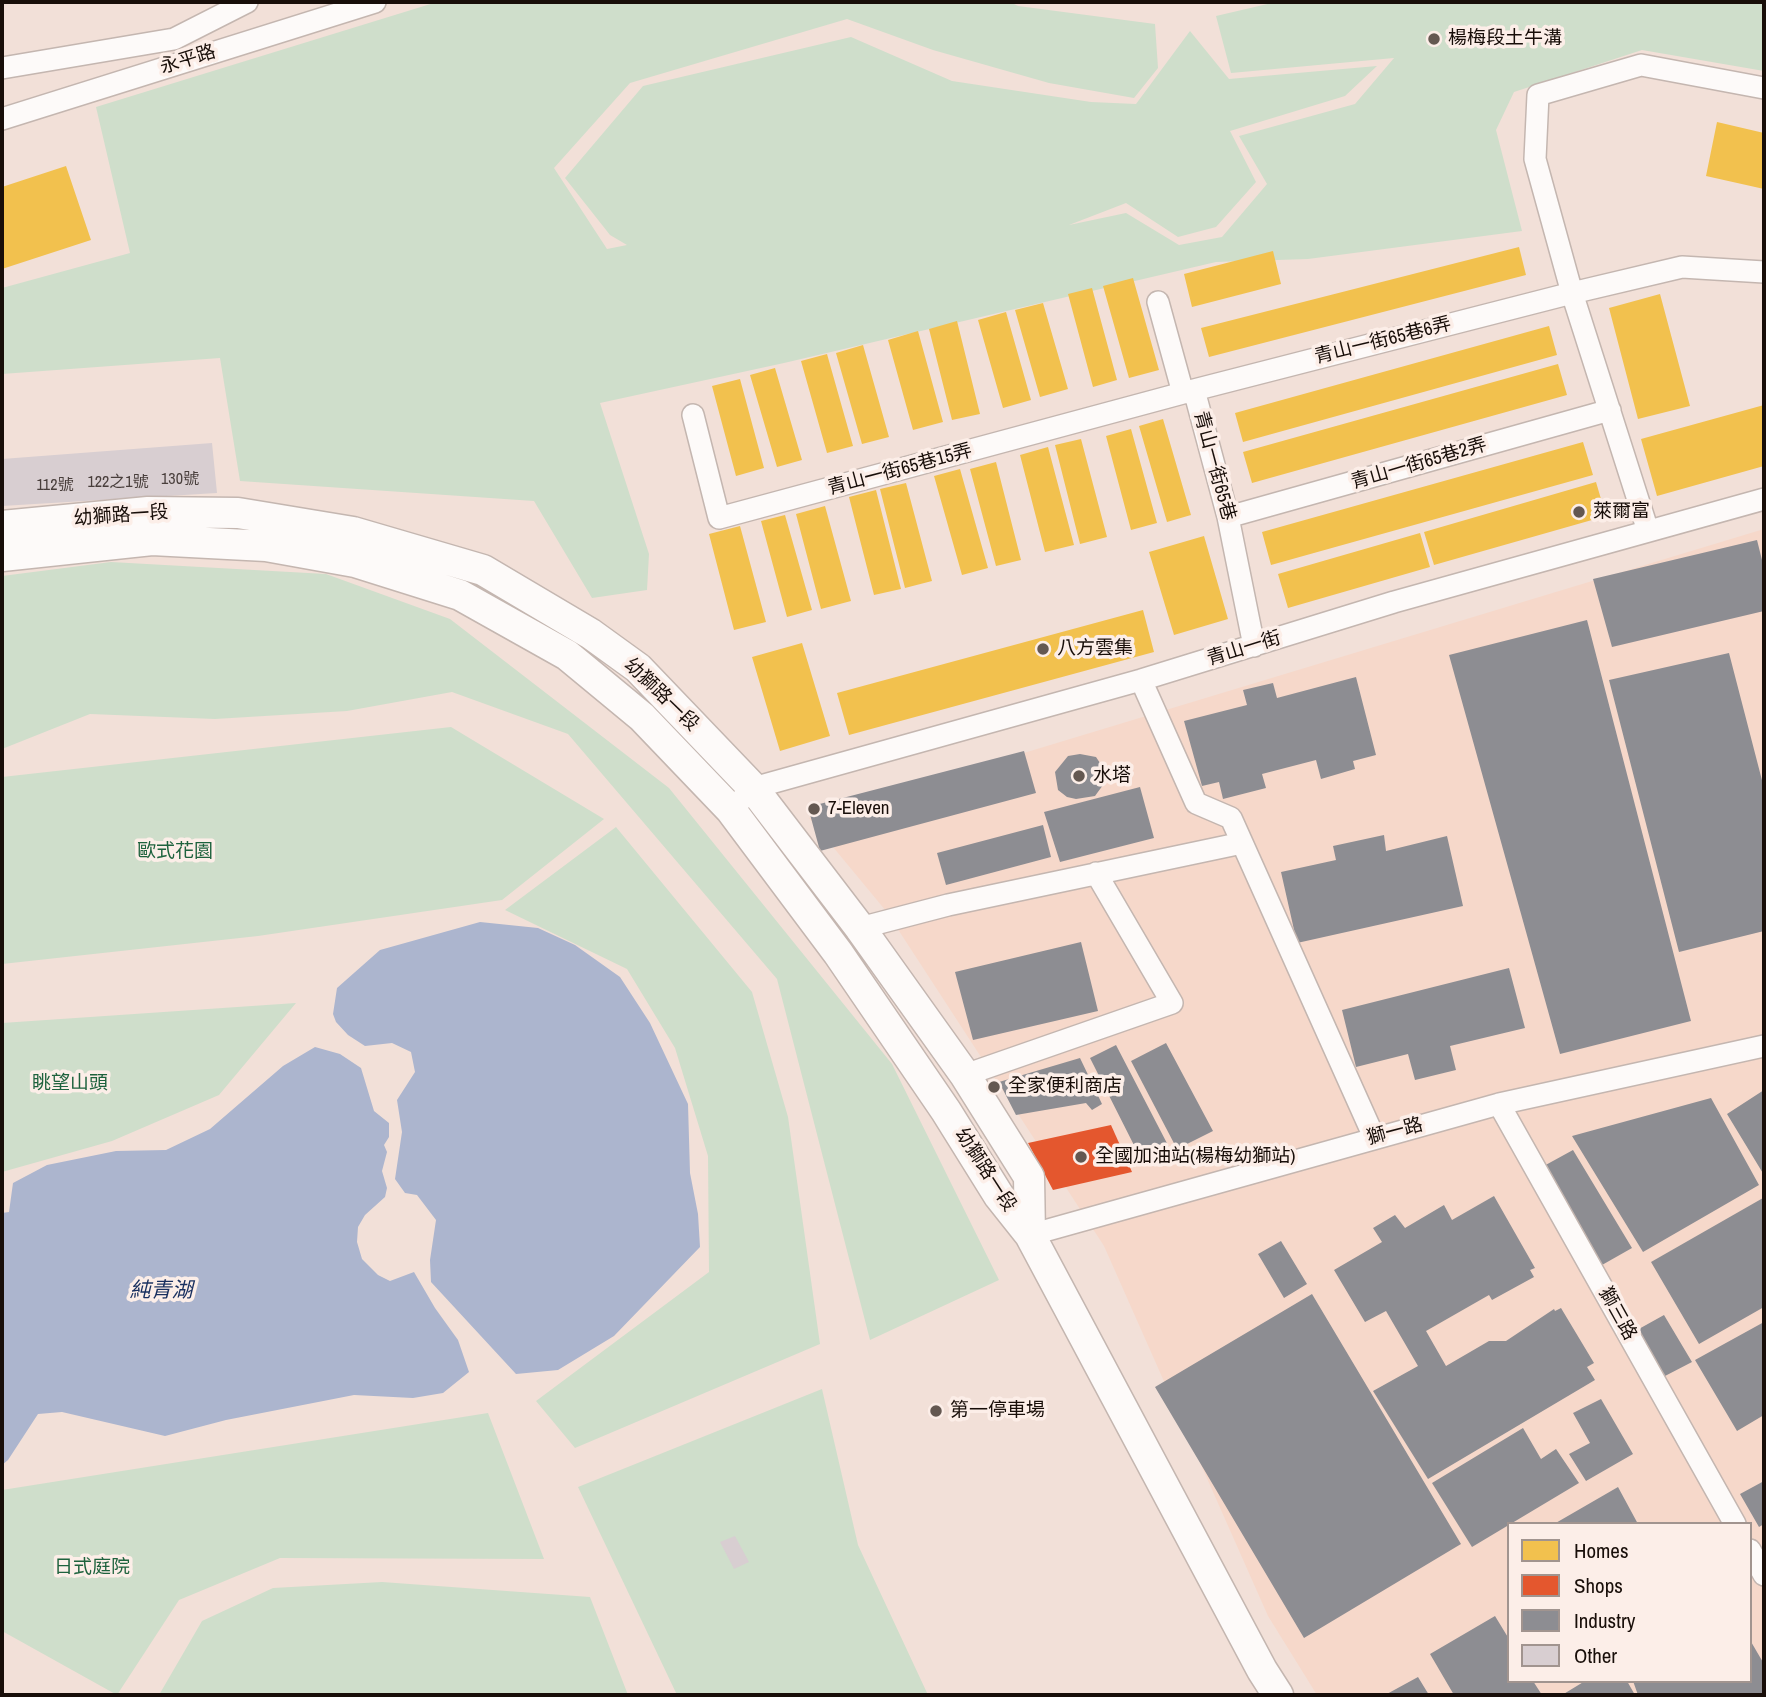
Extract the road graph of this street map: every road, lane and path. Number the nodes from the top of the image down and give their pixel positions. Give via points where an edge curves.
1 (247, 2) edge
2 (375, 2) edge
3 (174, 39) junction
4 (181, 62) junction
5 (2, 68) edge
6 (1764, 88) edge
7 (2, 119) edge
8 (1764, 272) edge
9 (1572, 293) junction
10 (1158, 302) dead end
11 (1189, 392) junction
12 (1610, 410) junction
13 (693, 415) dead end
14 (1764, 499) edge
15 (1228, 517) junction
16 (2, 526) edge
17 (1648, 531) junction
18 (2, 556) edge
19 (1254, 646) junction
20 (1140, 680) junction
21 (753, 788) junction
22 (731, 810) junction
23 (1242, 843) junction
24 (1096, 873) junction
25 (860, 928) junction
26 (1764, 1046) edge
27 (965, 1075) junction
28 (1499, 1104) junction
29 (1374, 1137) junction
30 (1030, 1235) junction
31 (1734, 1522) edge
32 (1752, 1554) edge
33 (1764, 1575) edge
34 (1278, 1695) edge

1 - 3 street, 永平路
2 - 4 street, 永平路
3 - 4 street
3 - 5 street, 永平路
4 - 7 street, 永平路
6 - 9 street via 1641,65 1538,96 1535,159
8 - 9 street, 青山一街65巷6弄 via 1682,267
9 - 11 street, 青山一街65巷6弄
9 - 12 street
10 - 11 street, 青山一街65巷
11 - 13 street, 青山一街65巷15弄 via 719,518
11 - 15 street, 青山一街65巷
12 - 15 street, 青山一街65巷2弄
12 - 17 street
14 - 17 street, 青山一街
15 - 19 street, 青山一街65巷
16 - 21 street, 幼獅路一段 via 148,512 238,513 353,532 483,570 591,634 638,668
17 - 19 street, 青山一街
18 - 22 street, 幼獅路一段 via 152,540 266,546 355,562 460,595 567,655 642,717
19 - 20 street, 青山一街
20 - 21 street, 青山一街
20 - 23 street via 1196,803 1231,818
21 - 22 street, 青山一街
21 - 25 street, 幼獅路一段
22 - 30 street, 幼獅路一段 via 838,953 999,1196
23 - 24 street
23 - 29 street
24 - 25 street
24 - 27 street via 1172,1003
25 - 27 street, 幼獅路一段
26 - 28 street, 獅一路
27 - 30 street, 幼獅路一段 via 1029,1177
28 - 29 street, 獅一路
28 - 31 street, 獅三路
29 - 30 street, 獅一路
30 - 34 street, 幼獅路一段
32 - 33 street

